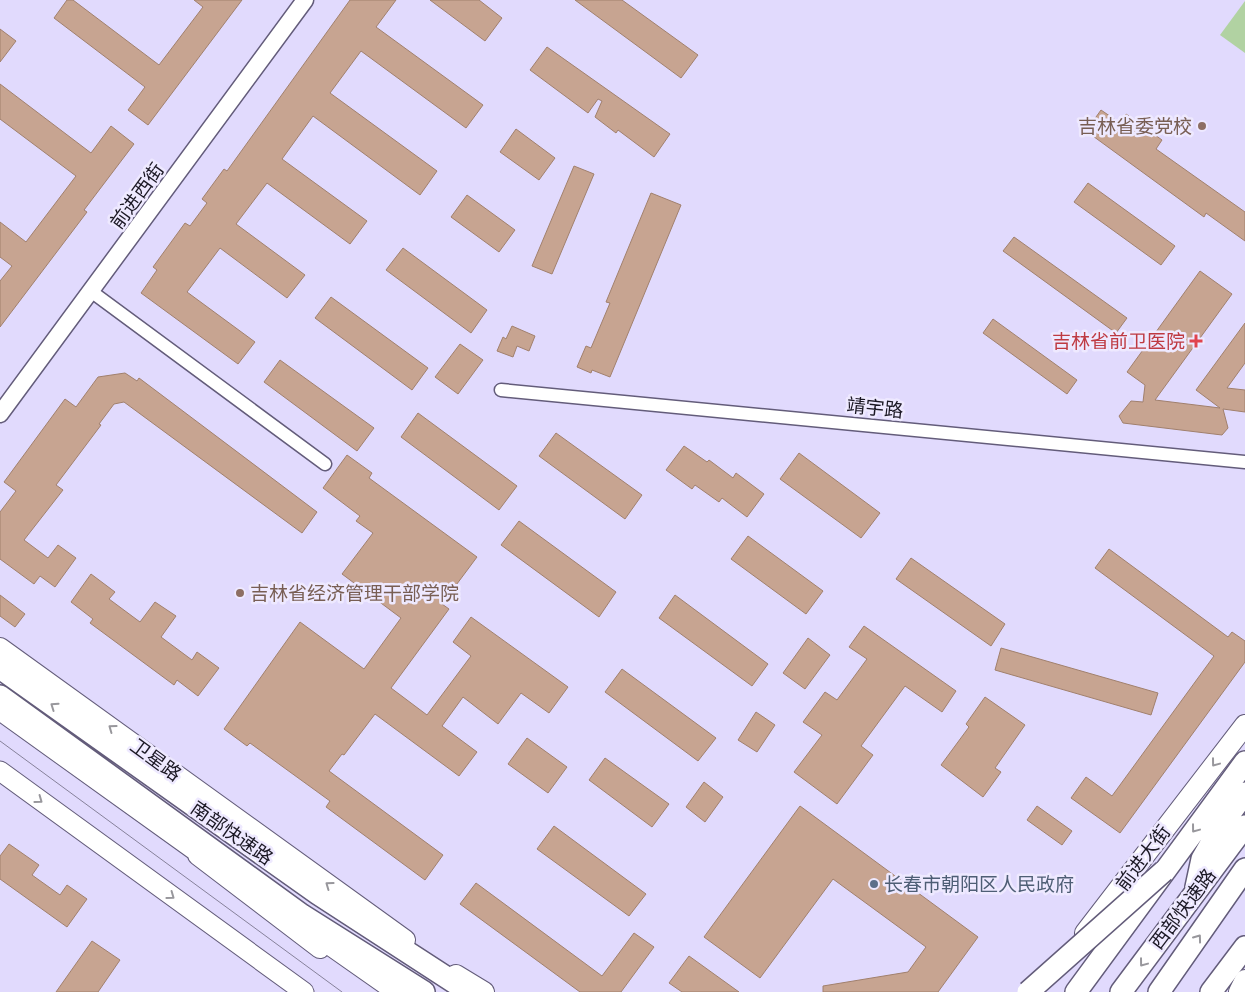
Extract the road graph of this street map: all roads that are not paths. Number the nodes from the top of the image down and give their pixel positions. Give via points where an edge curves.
1 (305, 0) edge
2 (92, 292) junction
3 (501, 390) dead end
4 (0, 414) edge
5 (1245, 462) edge
6 (325, 464) dead end
7 (0, 648) edge
8 (0, 668) edge
9 (0, 696) edge
10 (0, 710) edge
11 (1245, 725) edge
12 (1245, 762) edge
13 (0, 771) edge
14 (1245, 793) edge
15 (152, 820) junction
16 (1245, 826) edge
17 (1245, 869) edge
18 (1164, 871) junction
19 (1245, 892) edge
20 (1194, 894) junction
21 (1218, 911) junction
22 (302, 915) junction
23 (1245, 947) edge
24 (1245, 980) edge
25 (304, 992) edge
26 (379, 992) edge
27 (398, 992) edge
28 (408, 992) edge
29 (424, 992) edge
30 (469, 992) edge
31 (484, 992) edge
32 (1028, 992) edge
33 (1040, 992) edge
34 (1076, 992) edge
35 (1121, 992) edge
36 (1160, 992) edge
37 (1211, 992) edge
38 (1238, 992) edge

1 - 2 street, 前进西街
2 - 4 street, 前进西街
2 - 6 street
3 - 5 street, 靖宇路
31 -> 7 main road, 卫星路 via 444,967
30 -> 8 highway, 南部快速路 via 318,894
9 - 22 highway, 南部快速路
10 - 15 main road
11 -> 33 main road, 前进大街
12 -> 18 highway
13 -> 25 main road
14 - 20 highway via 1202,859
15 - 26 main road
15 - 27 main road
16 - 20 highway, 西部快速路
17 - 21 highway, 西部快速路
18 - 32 highway, bridge
18 - 34 highway, bridge
19 - 21 highway
20 -> 35 highway, 西部快速路
36 -> 21 highway, 西部快速路
22 - 28 highway
22 - 29 highway, 南部快速路
23 - 37 highway
24 - 38 main road

